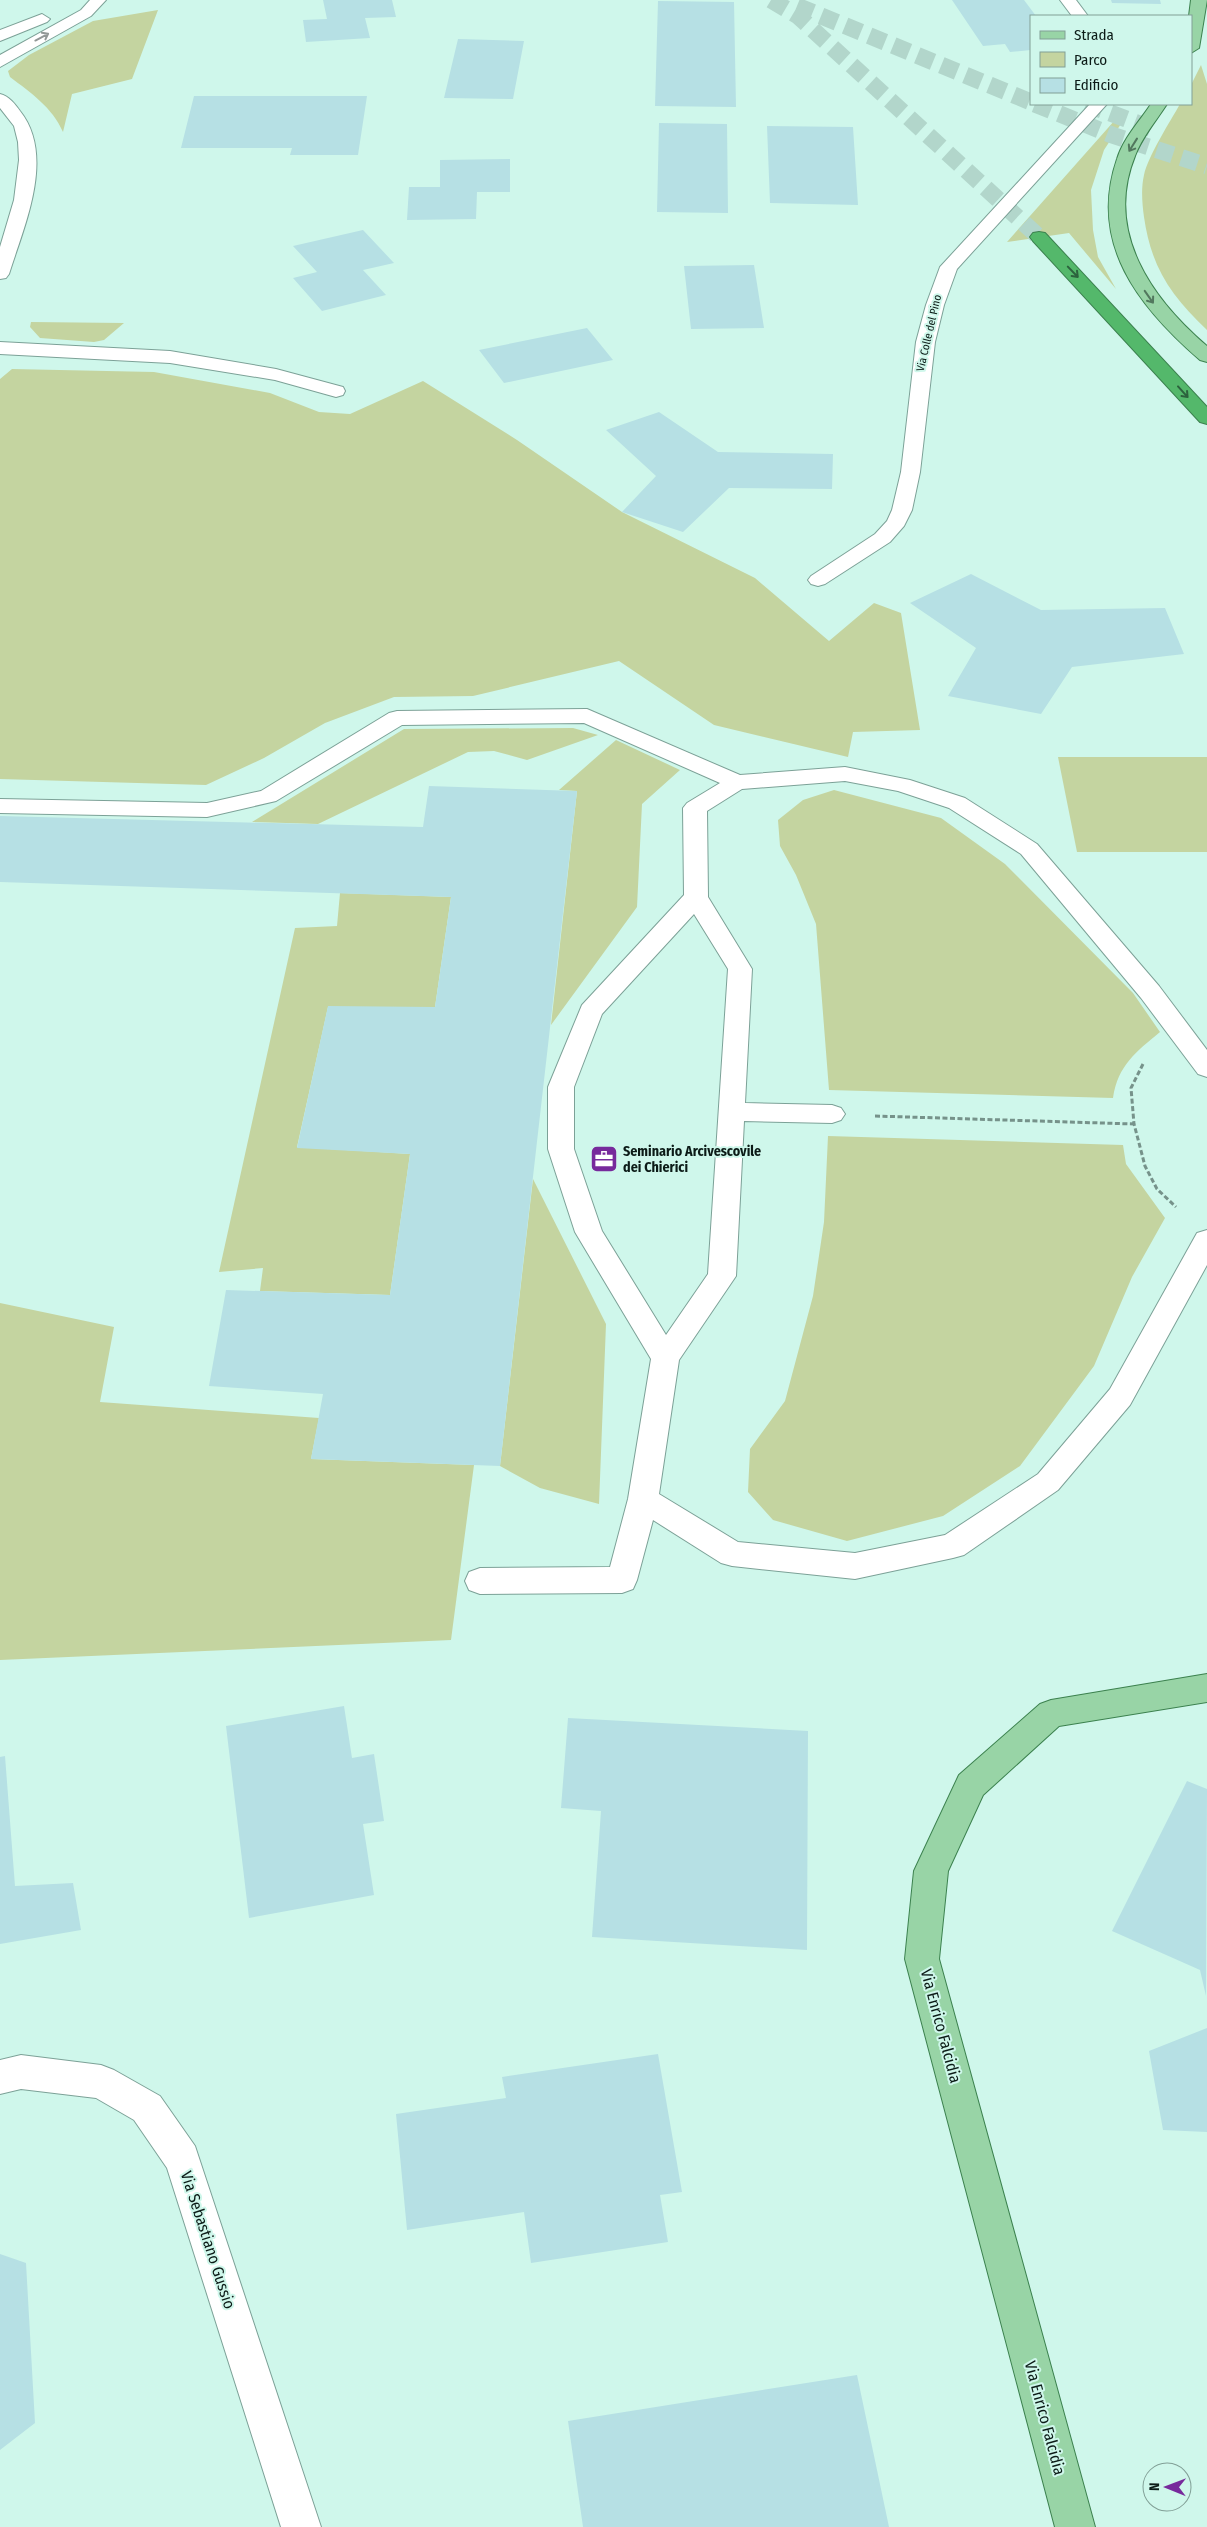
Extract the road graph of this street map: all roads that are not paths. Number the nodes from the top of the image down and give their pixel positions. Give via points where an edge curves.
1 (98, 0) edge
2 (1068, 0) edge
3 (1199, 0) edge
4 (54, 13) dead end
5 (1079, 15) edge
6 (0, 36) edge
7 (1192, 42) edge
8 (0, 62) edge
9 (0, 99) edge
10 (1098, 105) edge
11 (1158, 105) edge
12 (1039, 237) tunnel mouth
13 (0, 274) edge
14 (0, 348) edge
15 (1207, 356) edge
16 (336, 390) dead end
17 (1207, 418) edge
18 (818, 580) dead end
19 (737, 782) junction
20 (0, 806) edge
21 (696, 897) junction
22 (1207, 1068) edge
23 (730, 1112) junction
24 (832, 1114) road end
25 (1207, 1240) edge
26 (665, 1358) junction
27 (643, 1499) junction
28 (480, 1581) dead end
29 (1207, 1688) edge
30 (0, 2078) edge
31 (301, 2527) edge
32 (1075, 2527) edge

8 -> 1 street via 86,13
2 - 5 street
3 - 7 main road
4 - 6 street
9 - 13 street via 23,127 28,158 24,186
10 - 18 street, Via Colle del Pino via 949,267 935,300 921,362 908,487 896,522 871,547
11 -> 15 main road via 1126,157 1120,177 1119,239 1134,276 1151,301
12 -> 17 highway
14 - 16 street via 170,358 276,375
19 - 20 street via 586,716 396,718 268,796 216,808
19 - 21 street via 695,808
19 - 22 street via 845,774 902,785 957,804 1029,850 1150,992
21 - 23 street via 740,969
21 - 26 street via 591,1011 561,1088 561,1149 589,1232
23 - 24 street
23 - 26 street via 722,1276
25 - 27 street via 1120,1397 1048,1482 953,1546 855,1566 732,1554
26 - 27 street
27 - 28 street via 622,1580
29 - 32 main road, Via Enrico Falcidia via 1051,1714 971,1785 931,1871 922,1959
30 - 31 street, Via Sebastiano Gussio via 21,2072 101,2082 147,2108 182,2159

